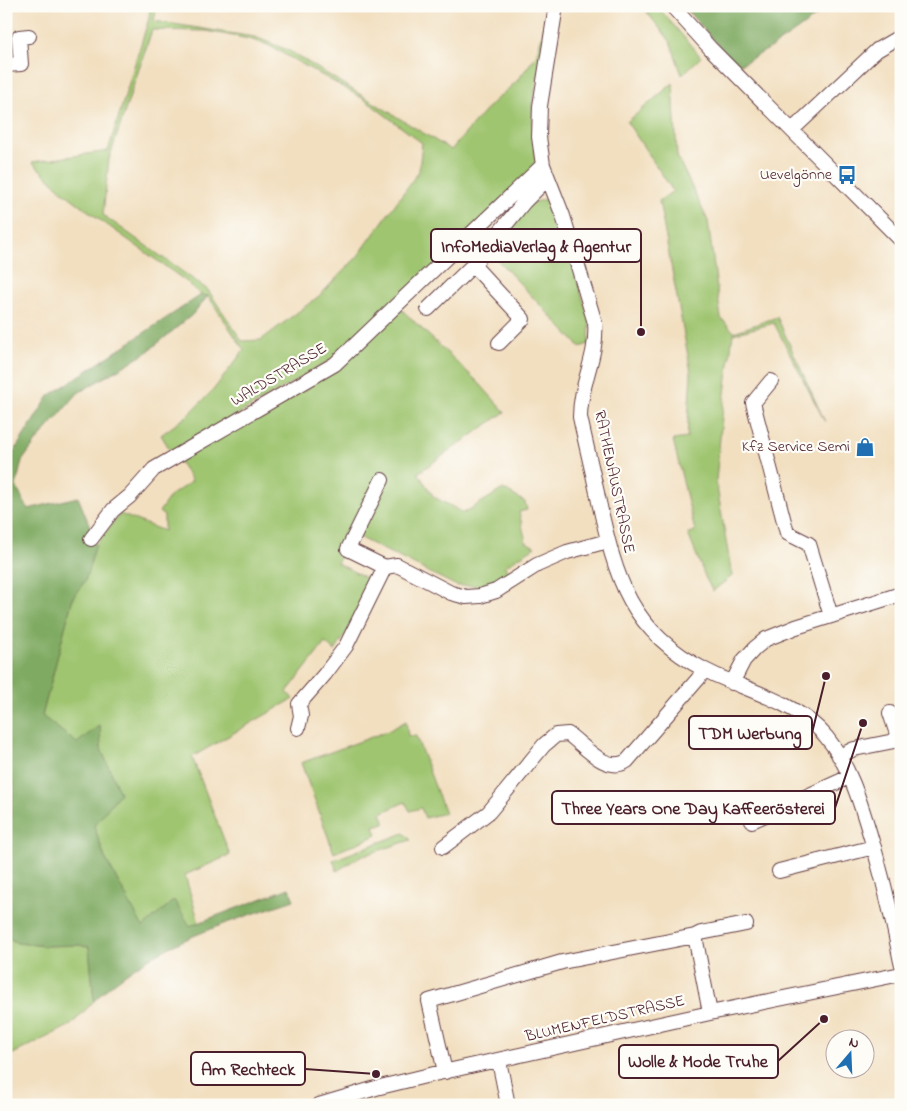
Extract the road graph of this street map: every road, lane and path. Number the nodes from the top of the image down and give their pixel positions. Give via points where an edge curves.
1 (556, 6) edge
2 (672, 6) edge
3 (29, 36) dead end
4 (901, 36) edge
5 (6, 65) edge
6 (792, 130) junction
7 (543, 165) junction
8 (548, 179) junction
9 (901, 240) edge
10 (473, 265) junction
11 (428, 308) dead end
12 (499, 343) dead end
13 (771, 381) dead end
14 (382, 480) dead end
15 (91, 540) dead end
16 (608, 541) junction
17 (385, 567) junction
18 (901, 594) edge
19 (831, 616) junction
20 (704, 670) junction
21 (732, 683) junction
22 (890, 712) dead end
23 (298, 728) dead end
24 (900, 741) edge
25 (839, 756) junction
26 (849, 776) junction
27 (752, 821) dead end
28 (443, 847) dead end
29 (874, 847) junction
30 (779, 871) dead end
31 (746, 924) dead end
32 (695, 936) junction
33 (901, 962) edge
34 (901, 974) edge
35 (710, 1013) junction
36 (499, 1060) junction
37 (445, 1072) junction
38 (319, 1105) edge
39 (508, 1105) edge

1 - 7 street, RATHENAUSTRASSE via 540,106 539,137
2 - 6 street
3 - 5 street via 19,37 21,64
4 - 6 street via 877,50
6 - 9 street
7 - 8 street, RATHENAUSTRASSE
7 - 15 street, WALDSTRASSE via 335,364 154,469 113,510
8 - 10 street via 524,202
8 - 16 street, RATHENAUSTRASSE via 563,216 595,323 595,350 583,388 580,417
10 - 11 street
10 - 12 street via 523,319
13 - 19 street via 753,403 787,533 809,544
14 - 17 street via 348,549
16 - 17 street via 567,552 537,565 496,591 480,596 451,593 397,565
16 - 20 street, RATHENAUSTRASSE via 626,594 645,624 660,640
17 - 23 street via 346,646 299,704
18 - 19 street
19 - 21 street via 766,639 744,660
20 - 21 street, RATHENAUSTRASSE
20 - 28 street via 627,761 615,765 605,763 568,734 556,735 489,812
21 - 25 street, RATHENAUSTRASSE via 779,703 809,721 826,736
22 - 24 street
24 - 25 street via 854,749
25 - 26 street, RATHENAUSTRASSE
26 - 27 street
26 - 29 street, RATHENAUSTRASSE
29 - 30 street
29 - 33 street, RATHENAUSTRASSE
31 - 32 street
32 - 35 street
32 - 37 street via 562,962 429,1001
34 - 35 street, BLUMENFELDSTRASSE
35 - 36 street, BLUMENFELDSTRASSE
36 - 37 street, BLUMENFELDSTRASSE
36 - 39 street
37 - 38 street, BLUMENFELDSTRASSE

